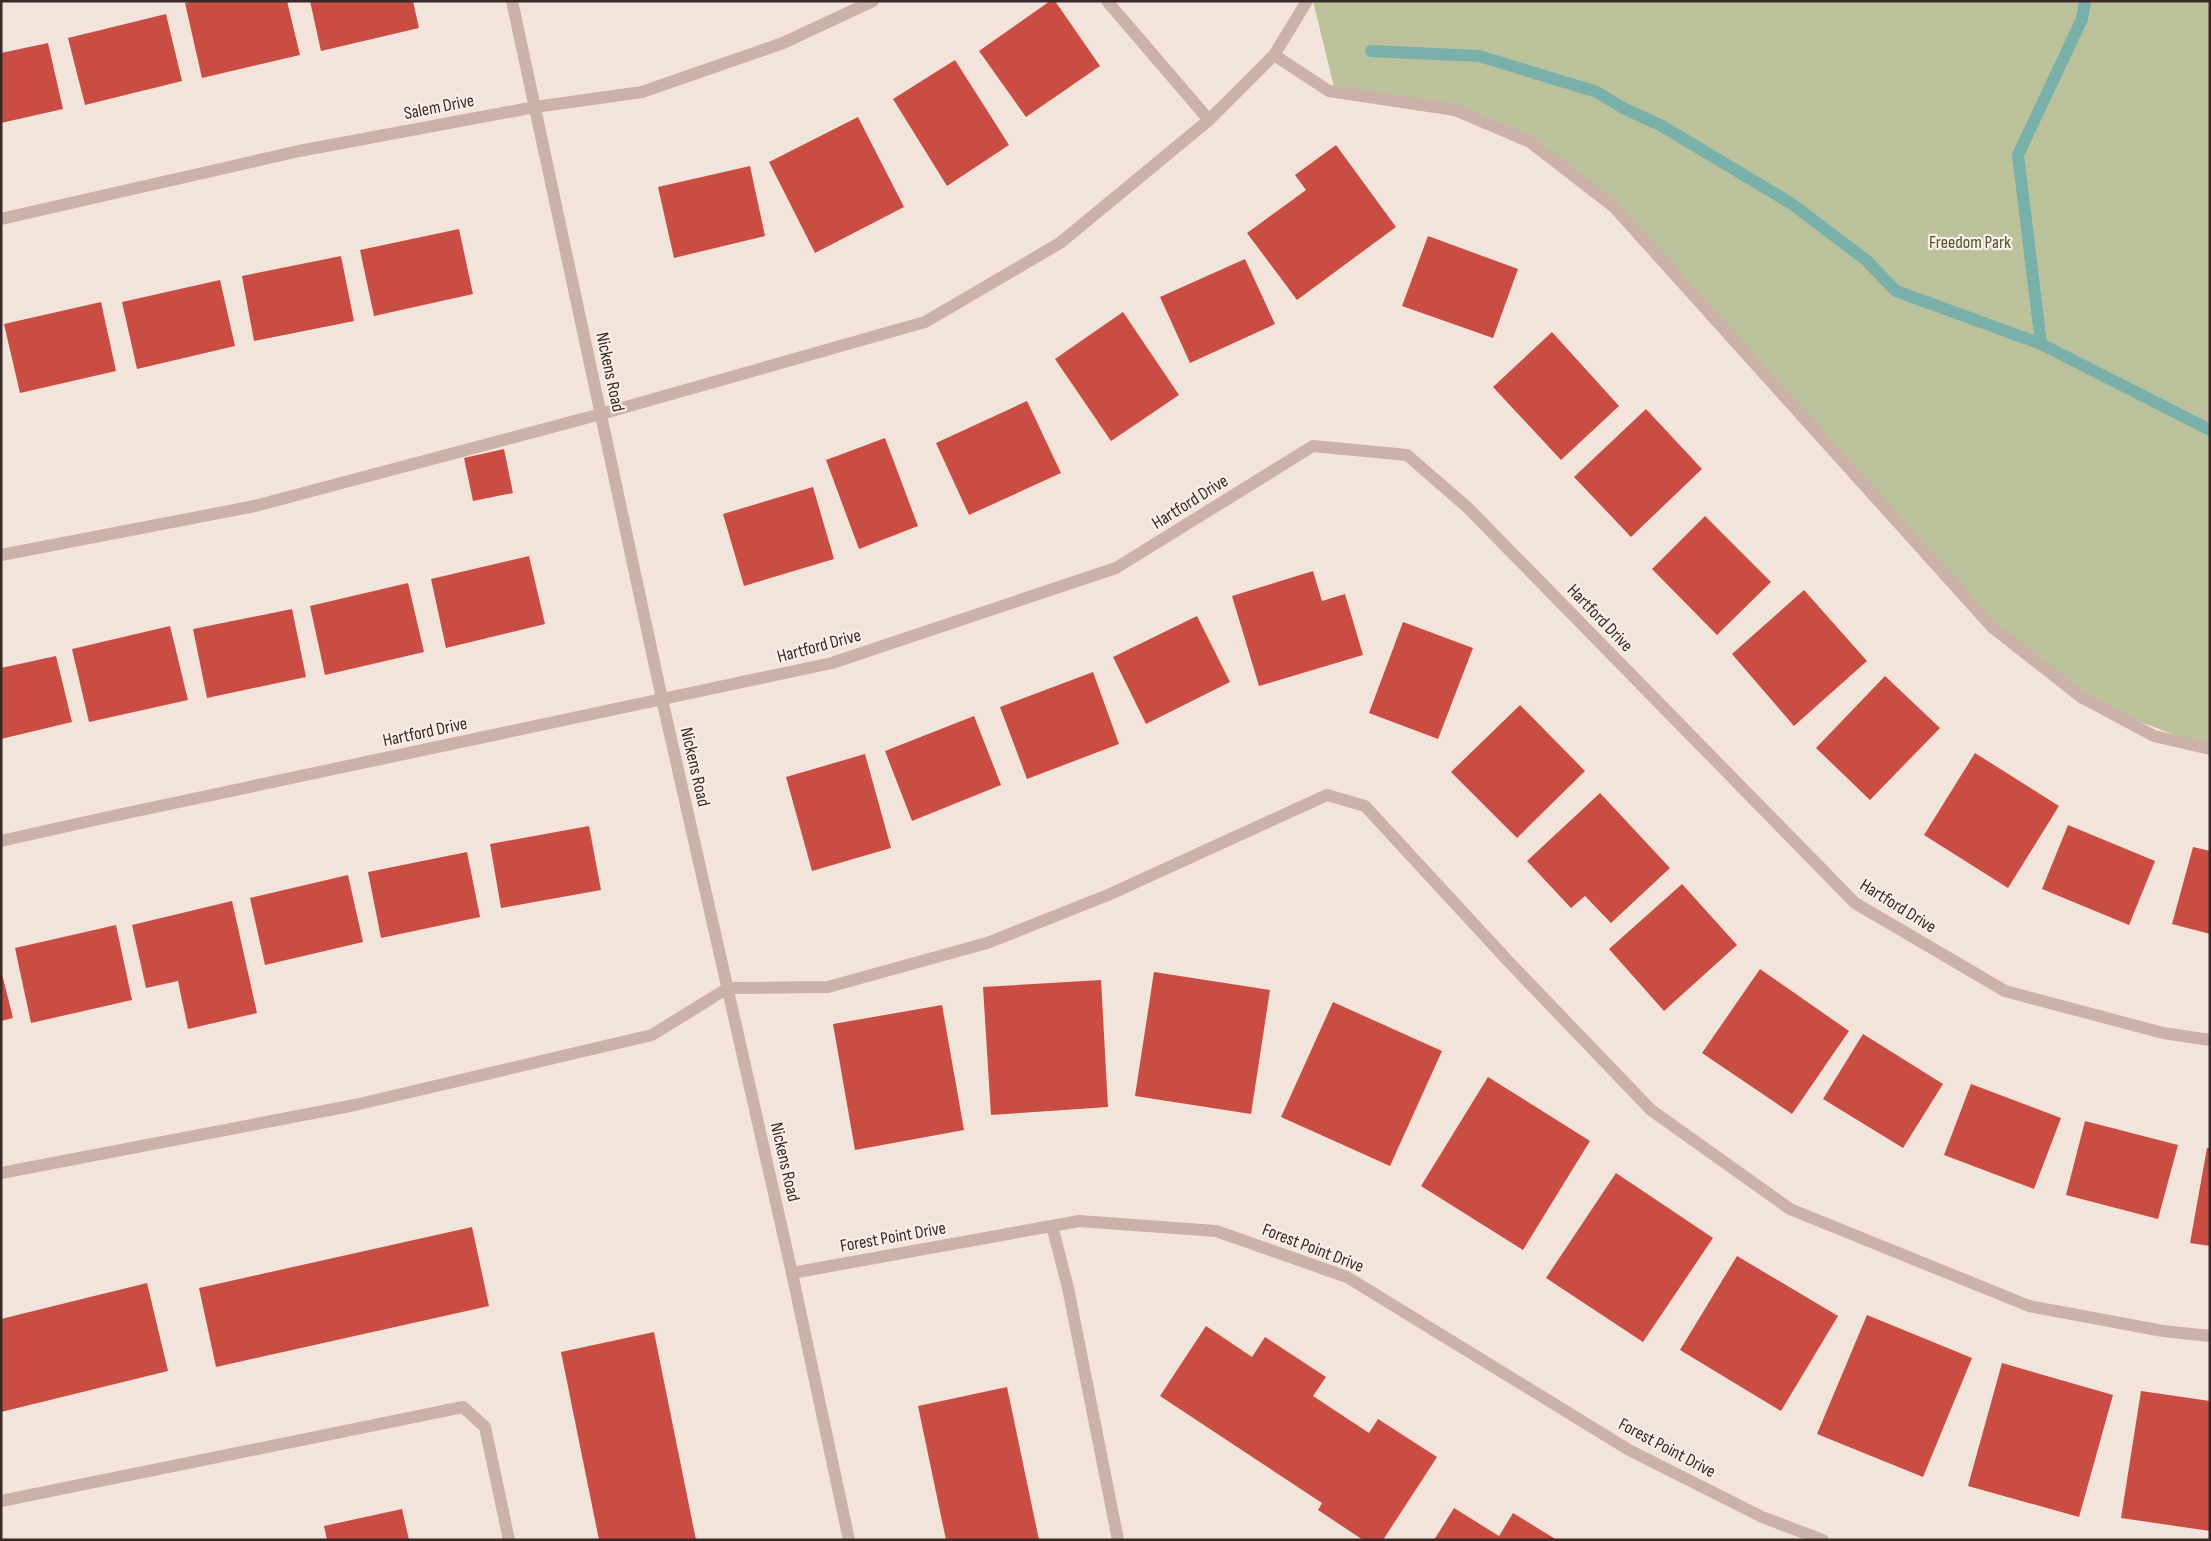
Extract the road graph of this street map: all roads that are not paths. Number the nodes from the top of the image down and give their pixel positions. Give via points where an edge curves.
1 (512, 1) edge
2 (873, 1) edge
3 (1107, 1) edge
4 (1306, 1) edge
5 (1274, 55) junction
6 (535, 107) junction
7 (1209, 120) junction
8 (1, 219) edge
9 (601, 414) junction
10 (1, 554) edge
11 (662, 699) junction
12 (2210, 749) edge
13 (1, 842) edge
14 (728, 988) junction
15 (2210, 1040) edge
16 (1, 1173) edge
17 (1052, 1226) junction
18 (792, 1274) junction
19 (2210, 1336) edge
20 (1, 1501) edge
21 (1820, 1539) edge
22 (509, 1540) edge
23 (849, 1540) edge
24 (1118, 1540) edge

1 - 6 street, Nickens Road
2 - 6 street, Salem Drive via 782,43 642,92
3 - 7 street
4 - 5 street
5 - 7 street
5 - 12 street via 1328,91 1455,110 1530,142 1614,207 1992,627 2081,697 2154,736
6 - 8 street, Salem Drive via 299,151
6 - 9 street, Nickens Road
7 - 9 street via 1060,243 925,322
9 - 10 street via 255,506
9 - 11 street, Nickens Road
11 - 13 street, Hartford Drive
11 - 14 street, Nickens Road
11 - 15 street, Hartford Drive via 832,663 1116,568 1313,446 1407,455 1467,507 1855,903 2005,991 2163,1033
14 - 16 street via 652,1035 356,1104
14 - 18 street, Nickens Road
14 - 19 street via 828,987 987,943 1108,895 1327,796 1365,806 1651,1110 1790,1209 2029,1306 2163,1331
17 - 18 street, Forest Point Drive
17 - 21 street, Forest Point Drive via 1080,1221 1216,1231 1347,1277 1629,1450 1762,1517
17 - 24 street via 1068,1288
18 - 23 street, Nickens Road
20 - 22 street via 462,1407 485,1427

